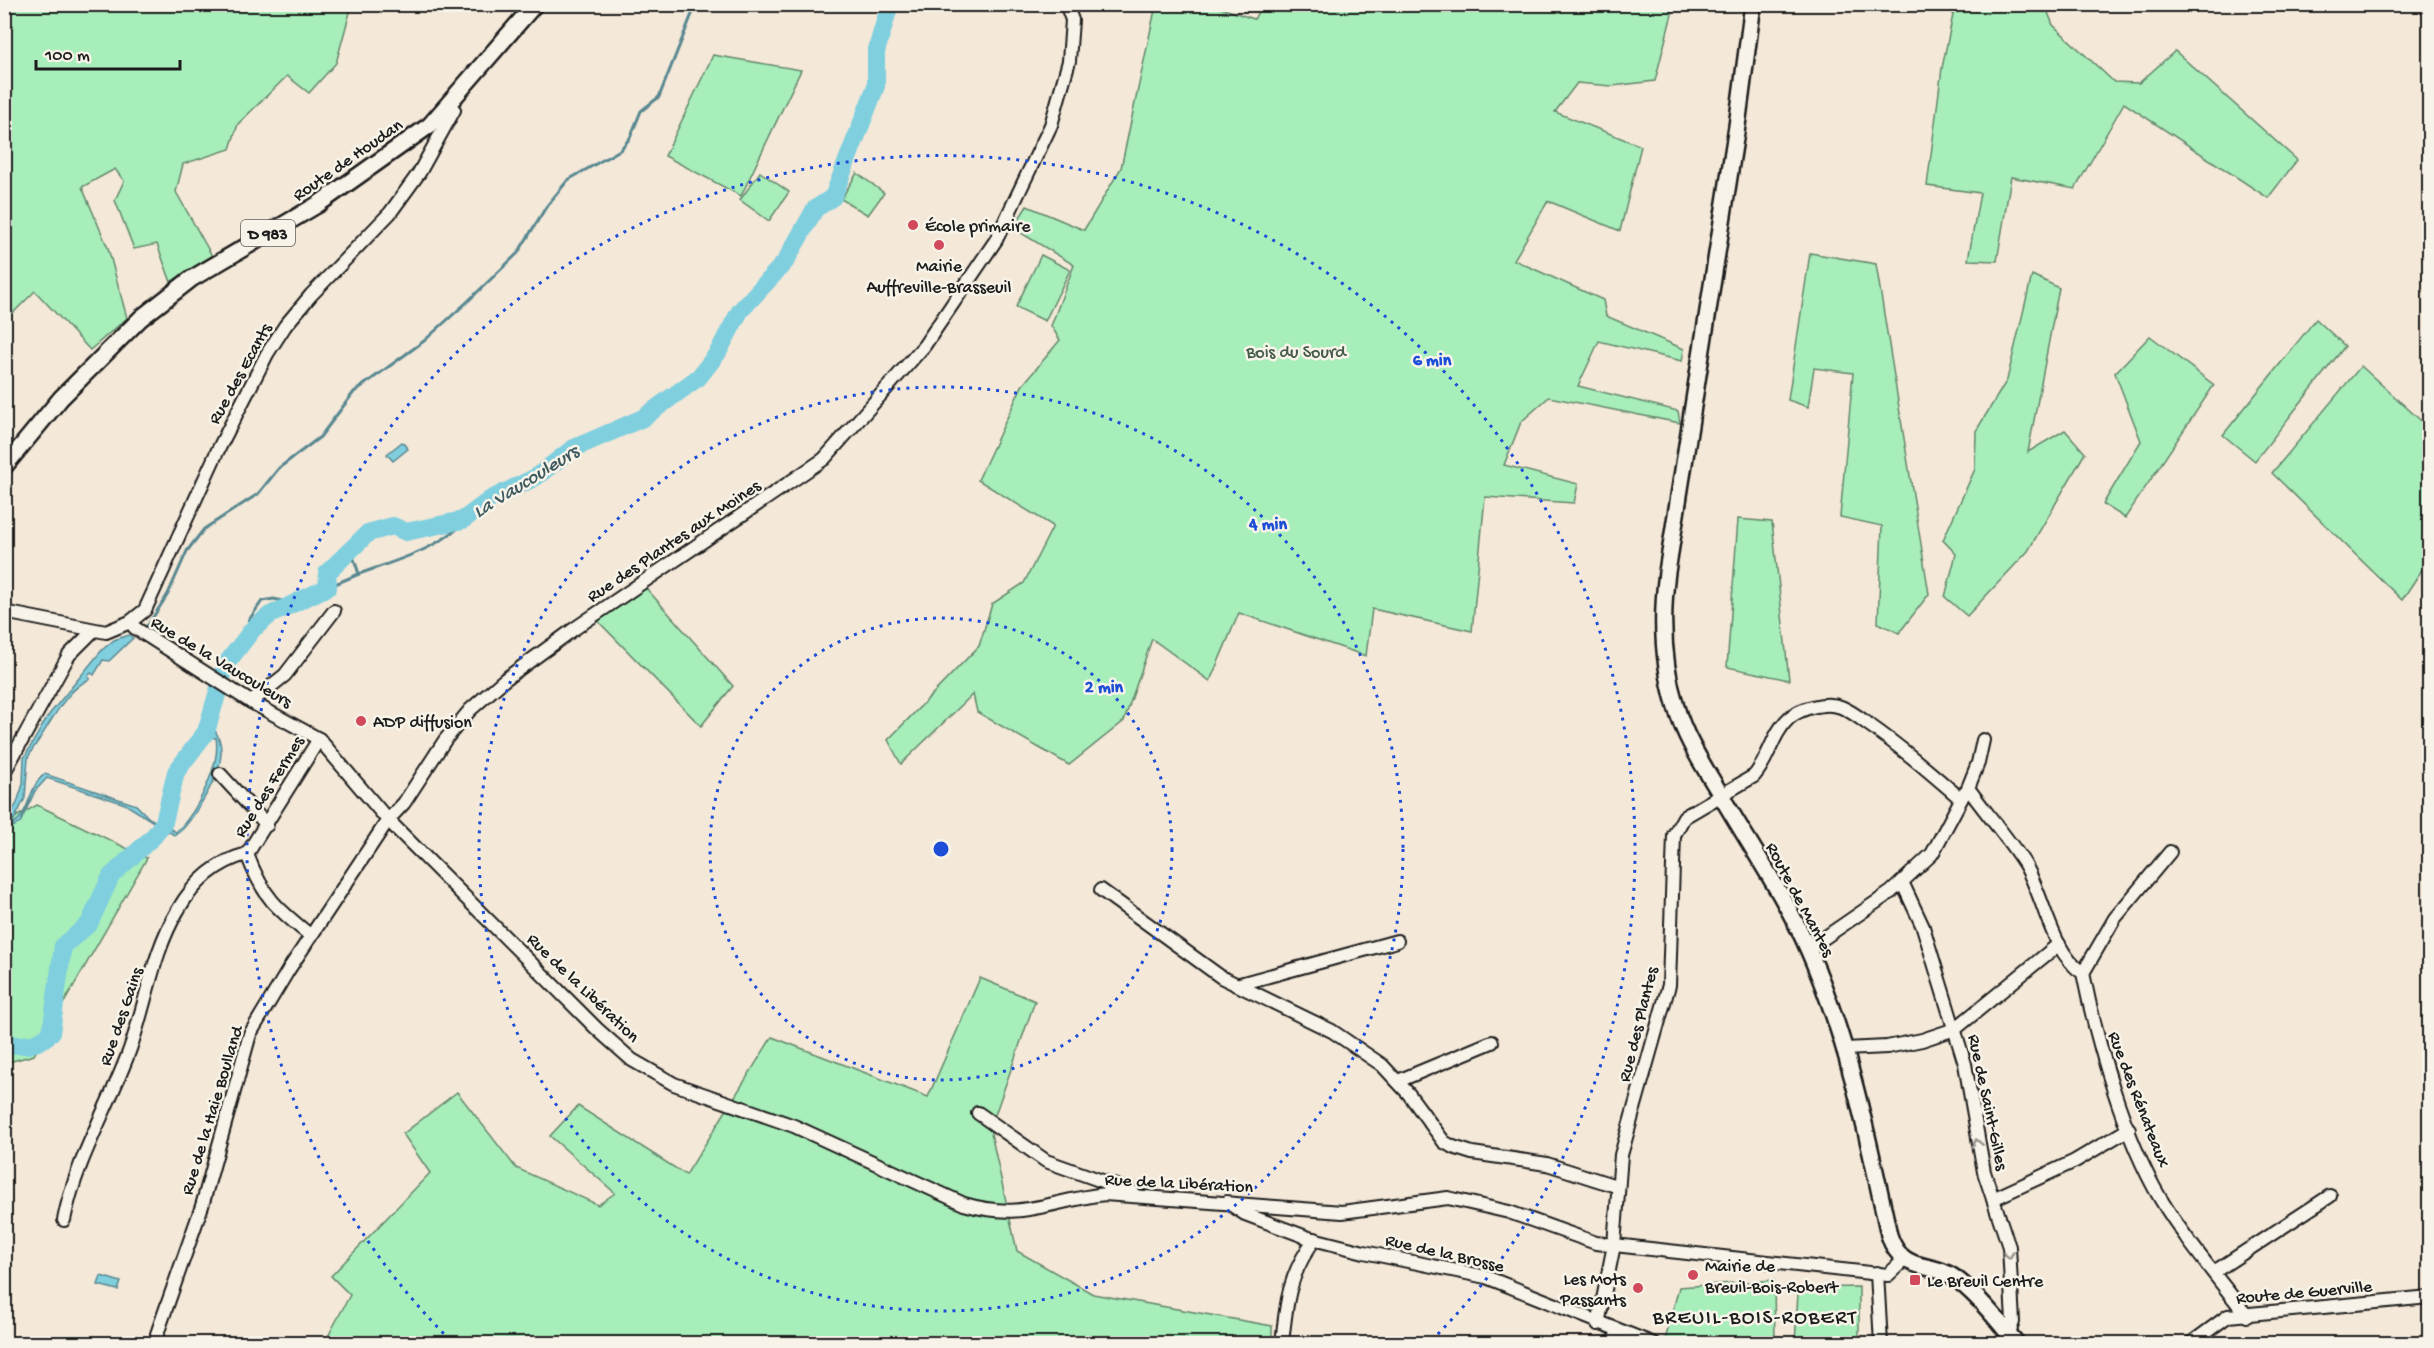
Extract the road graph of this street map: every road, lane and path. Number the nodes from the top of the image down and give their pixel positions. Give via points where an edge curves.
1 (536, 4) edge
2 (1066, 4) edge
3 (1077, 4) edge
4 (1753, 4) edge
5 (1072, 20) junction
6 (449, 105) junction
7 (4, 467) edge
8 (334, 611) dead end
9 (4, 612) edge
10 (136, 628) junction
11 (93, 631) junction
12 (251, 702) junction
13 (319, 739) junction
14 (1983, 740) dead end
15 (6, 769) dead end
16 (220, 774) dead end
17 (1964, 794) junction
18 (1720, 795) junction
19 (388, 820) junction
20 (267, 825) junction
21 (2170, 852) dead end
22 (247, 854) junction
23 (1902, 882) junction
24 (1101, 890) dead end
25 (311, 936) junction
26 (1397, 941) dead end
27 (2059, 944) junction
28 (1808, 949) junction
29 (2083, 973) junction
30 (1236, 985) junction
31 (1955, 1029) junction
32 (1492, 1042) dead end
33 (1845, 1049) junction
34 (1398, 1081) junction
35 (978, 1113) dead end
36 (2128, 1130) junction
37 (1616, 1186) junction
38 (2330, 1196) dead end
39 (1145, 1197) junction
40 (1993, 1199) junction
41 (1226, 1202) junction
42 (64, 1220) dead end
43 (1315, 1239) junction
44 (1614, 1245) junction
45 (1904, 1260) junction
46 (2214, 1272) junction
47 (1877, 1273) junction
48 (2430, 1297) edge
49 (2247, 1316) junction
50 (1598, 1324) junction
51 (1618, 1331) junction
52 (157, 1334) dead end
53 (2013, 1338) edge
54 (1282, 1344) edge
55 (1613, 1344) edge
56 (1654, 1344) edge
57 (1881, 1344) edge
58 (2190, 1344) edge

1 - 6 main road, Route de Houdan / D 983
2 - 5 street
3 - 5 street
4 - 18 main road, Route de Mantes via 1663,619 1665,656 1680,718
5 - 19 street, Rue des Plantes aux Moines via 1069,61 1051,125 996,240 924,346 824,459 504,680 445,740 404,803
6 - 7 main road, Route de Houdan / D 983 via 430,125 317,206 233,252 169,296 87,370
6 - 10 street, Rue des Ecants via 454,110 447,124 390,213 311,295 273,345 217,453
8 - 12 street via 285,675
9 - 11 street, Rue de la Vaucouleurs
10 - 11 street, Rue de la Vaucouleurs
10 - 12 street, Rue de la Vaucouleurs
11 - 15 street via 69,655
12 - 13 street, Rue de la Vaucouleurs
13 - 19 street, Rue de la Vaucouleurs
13 - 20 street, Rue des Fermes
14 - 17 street
16 - 20 street
17 - 18 street, Rue des Plantes via 1840,706 1824,705 1806,708 1789,718 1773,741 1763,767
17 - 23 street via 1932,854
17 - 27 street, Rue des Rénateaux via 2024,864
18 - 28 main road, Route de Mantes
18 - 37 street, Rue des Plantes via 1684,817 1674,835 1669,985 1621,1155
19 - 25 street, Rue de la Haie Boulland
19 - 39 street, Rue de la Libération via 597,1029 632,1060 675,1084 794,1126 989,1212 1049,1207 1071,1198 1105,1194
20 - 22 street, Rue des Fermes
21 - 29 street via 2115,918
22 - 25 street, Rue des Fermes via 260,889
22 - 42 street, Rue des Gains via 225,860 213,869 177,910 129,1050 70,1190
23 - 28 street
23 - 31 street, Rue de Saint-Gilles via 1923,927
24 - 30 street
25 - 52 street, Rue de la Haie Boulland via 250,1034 202,1206
26 - 30 street
27 - 29 street, Rue des Rénateaux
27 - 31 street
28 - 33 main road, Route de Mantes
29 - 36 street, Rue des Rénateaux via 2097,1035
30 - 34 street via 1332,1031 1382,1065
31 - 33 street via 1887,1047
40 -> 31 street, Rue de Saint-Gilles via 1979,1152 1965,1064
32 - 34 street
33 - 45 main road, Route de Mantes via 1892,1243
34 - 37 street via 1444,1142 1454,1148 1547,1164
35 - 39 street via 1046,1161
36 - 40 street via 2075,1161
36 - 46 street, Rue des Rénateaux via 2160,1198
37 - 44 street, Rue des Plantes
38 - 46 street
39 - 41 street, Rue de la Libération
40 -> 53 street, Rue de Saint-Gilles via 2008,1248
41 - 43 street, Rue de la Brosse via 1245,1214
41 - 44 street, Rue de la Libération via 1342,1212 1448,1198 1509,1212 1596,1243
43 - 50 street, Rue de la Brosse via 1486,1277
43 - 54 street via 1299,1259 1290,1285
44 - 47 street, Rue de la Libération
44 - 50 street, Rue des Plantes
45 - 47 street, Rue de la Libération via 1888,1275
45 - 53 main road via 1960,1282
46 - 49 street, Rue des Rénateaux
47 - 57 street
48 - 49 street, Route de Guerville
49 - 58 street, Route de Guerville via 2228,1316
50 - 51 street, Rue de la Brosse
51 - 55 street
51 - 56 street, Rue de la Brosse

